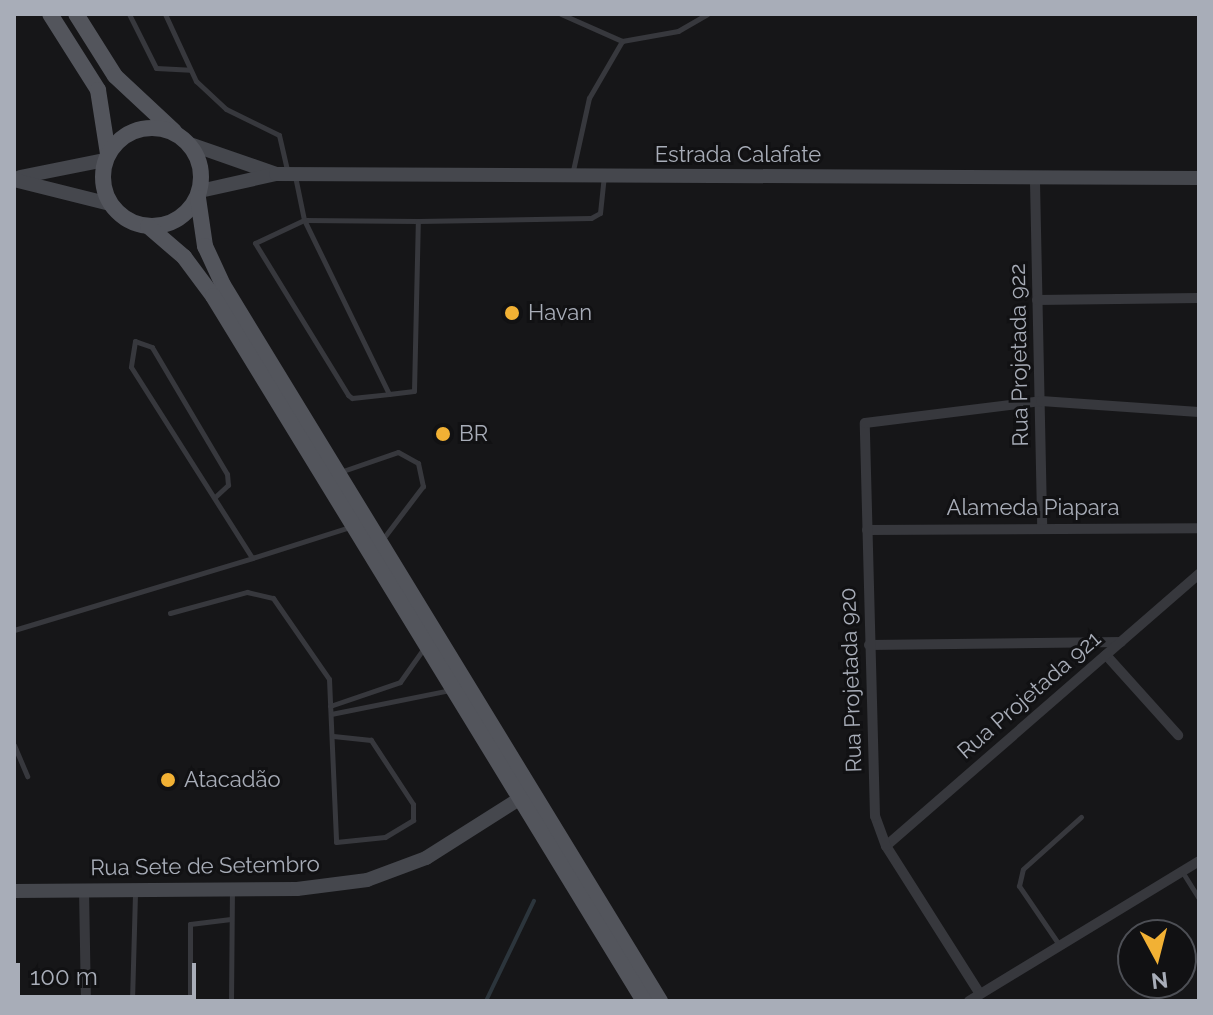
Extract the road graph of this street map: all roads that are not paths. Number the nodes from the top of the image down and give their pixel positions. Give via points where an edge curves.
1 (50, 14) edge
2 (76, 14) edge
3 (129, 14) edge
4 (165, 14) edge
5 (561, 14) edge
6 (707, 14) edge
7 (622, 41) junction
8 (190, 70) junction
9 (184, 139) junction
10 (107, 157) junction
11 (286, 174) junction
12 (571, 176) junction
13 (604, 176) junction
14 (1199, 178) edge
15 (14, 179) edge
16 (1035, 182) junction
17 (199, 194) junction
18 (110, 204) junction
19 (304, 220) junction
20 (418, 221) junction
21 (148, 226) junction
22 (218, 291) junction
23 (1199, 298) edge
24 (1037, 300) junction
25 (389, 394) junction
26 (1041, 401) junction
27 (1199, 412) edge
28 (340, 472) junction
29 (215, 497) junction
30 (351, 527) junction
31 (1042, 527) junction
32 (1199, 528) edge
33 (867, 530) junction
34 (381, 541) junction
35 (252, 558) junction
36 (1199, 574) edge
37 (170, 613) dead end
38 (14, 630) edge
39 (1121, 642) junction
40 (869, 645) junction
41 (424, 647) junction
42 (1106, 655) junction
43 (450, 690) junction
44 (330, 706) junction
45 (331, 714) junction
46 (1178, 735) dead end
47 (333, 736) junction
48 (14, 745) edge
49 (27, 776) dead end
50 (519, 799) junction
51 (1081, 817) dead end
52 (886, 846) junction
53 (1199, 861) edge
54 (1182, 872) junction
55 (84, 889) junction
56 (232, 890) junction
57 (14, 891) edge
58 (135, 891) junction
59 (1199, 899) edge
60 (231, 919) junction
61 (1060, 947) junction
62 (980, 994) junction
63 (86, 1001) edge
64 (132, 1001) edge
65 (190, 1001) edge
66 (231, 1001) edge
67 (644, 1001) edge
68 (660, 1001) edge
69 (969, 1001) edge

1 - 10 main road via 98,90
2 - 9 main road via 115,76
3 - 8 lane via 156,68
4 - 8 lane
5 - 7 lane
6 - 7 lane via 684,29
7 - 12 lane via 589,98
8 - 11 lane via 209,96 279,135
9 - 10 main road via 139,130
9 - 11 street, Estrada Calafate
9 - 17 main road via 201,166
10 - 15 street
10 - 18 main road
11 - 12 street, Estrada Calafate
11 - 17 street, Estrada Calafate
11 - 19 lane
12 - 13 street, Estrada Calafate
13 - 16 street, Estrada Calafate
13 - 20 lane via 602,206 591,218
14 - 16 street, Estrada Calafate
15 - 18 street
16 - 24 street, Rua Projetada 922
17 - 21 main road via 178,220
17 - 22 main road via 205,246
18 - 21 main road
19 - 20 lane
19 - 25 lane
19 - 25 lane via 257,240 255,249 348,395
20 - 25 lane via 419,386
21 - 22 main road
22 - 28 main road
22 - 30 main road
23 - 24 street
24 - 26 street, Rua Projetada 922
26 - 27 street
26 - 31 street, Rua Projetada 922
26 - 33 street, Rua Projetada 920 via 865,423
28 - 34 main road
28 - 34 lane via 398,452 418,463 423,486
29 - 29 lane via 131,367 135,341 146,339 152,347 227,474 228,485
29 - 35 lane
30 - 35 lane
30 - 41 main road
31 - 32 street, Alameda Piapara
31 - 33 street, Alameda Piapara
33 - 40 street, Rua Projetada 920
34 - 68 main road
35 - 38 lane
36 - 39 street, Rua Projetada 921
37 - 44 lane via 247,592 273,598 326,671
39 - 40 street
39 - 42 street, Rua Projetada 921
40 - 52 street, Rua Projetada 920 via 875,816
41 - 43 main road
41 - 44 lane via 400,682
42 - 46 street
42 - 52 street, Rua Projetada 921
43 - 45 lane
43 - 50 main road
44 - 45 lane
45 - 47 lane
47 - 47 lane via 336,842 385,837 413,820 413,804 371,740
48 - 49 lane
50 - 56 street, Rua Sete de Setembro via 395,871 333,886
50 - 67 main road
51 - 61 lane via 1023,869 1019,886
52 - 62 street, Rua Projetada 920
53 - 54 street
54 - 59 lane
54 - 61 street
55 - 57 street, Rua Sete de Setembro
55 - 58 street, Rua Sete de Setembro
55 - 63 street
56 - 58 street, Rua Sete de Setembro
56 - 60 lane
58 - 64 lane
60 - 65 lane via 190,924
60 - 66 lane
61 - 62 street
62 - 69 street

